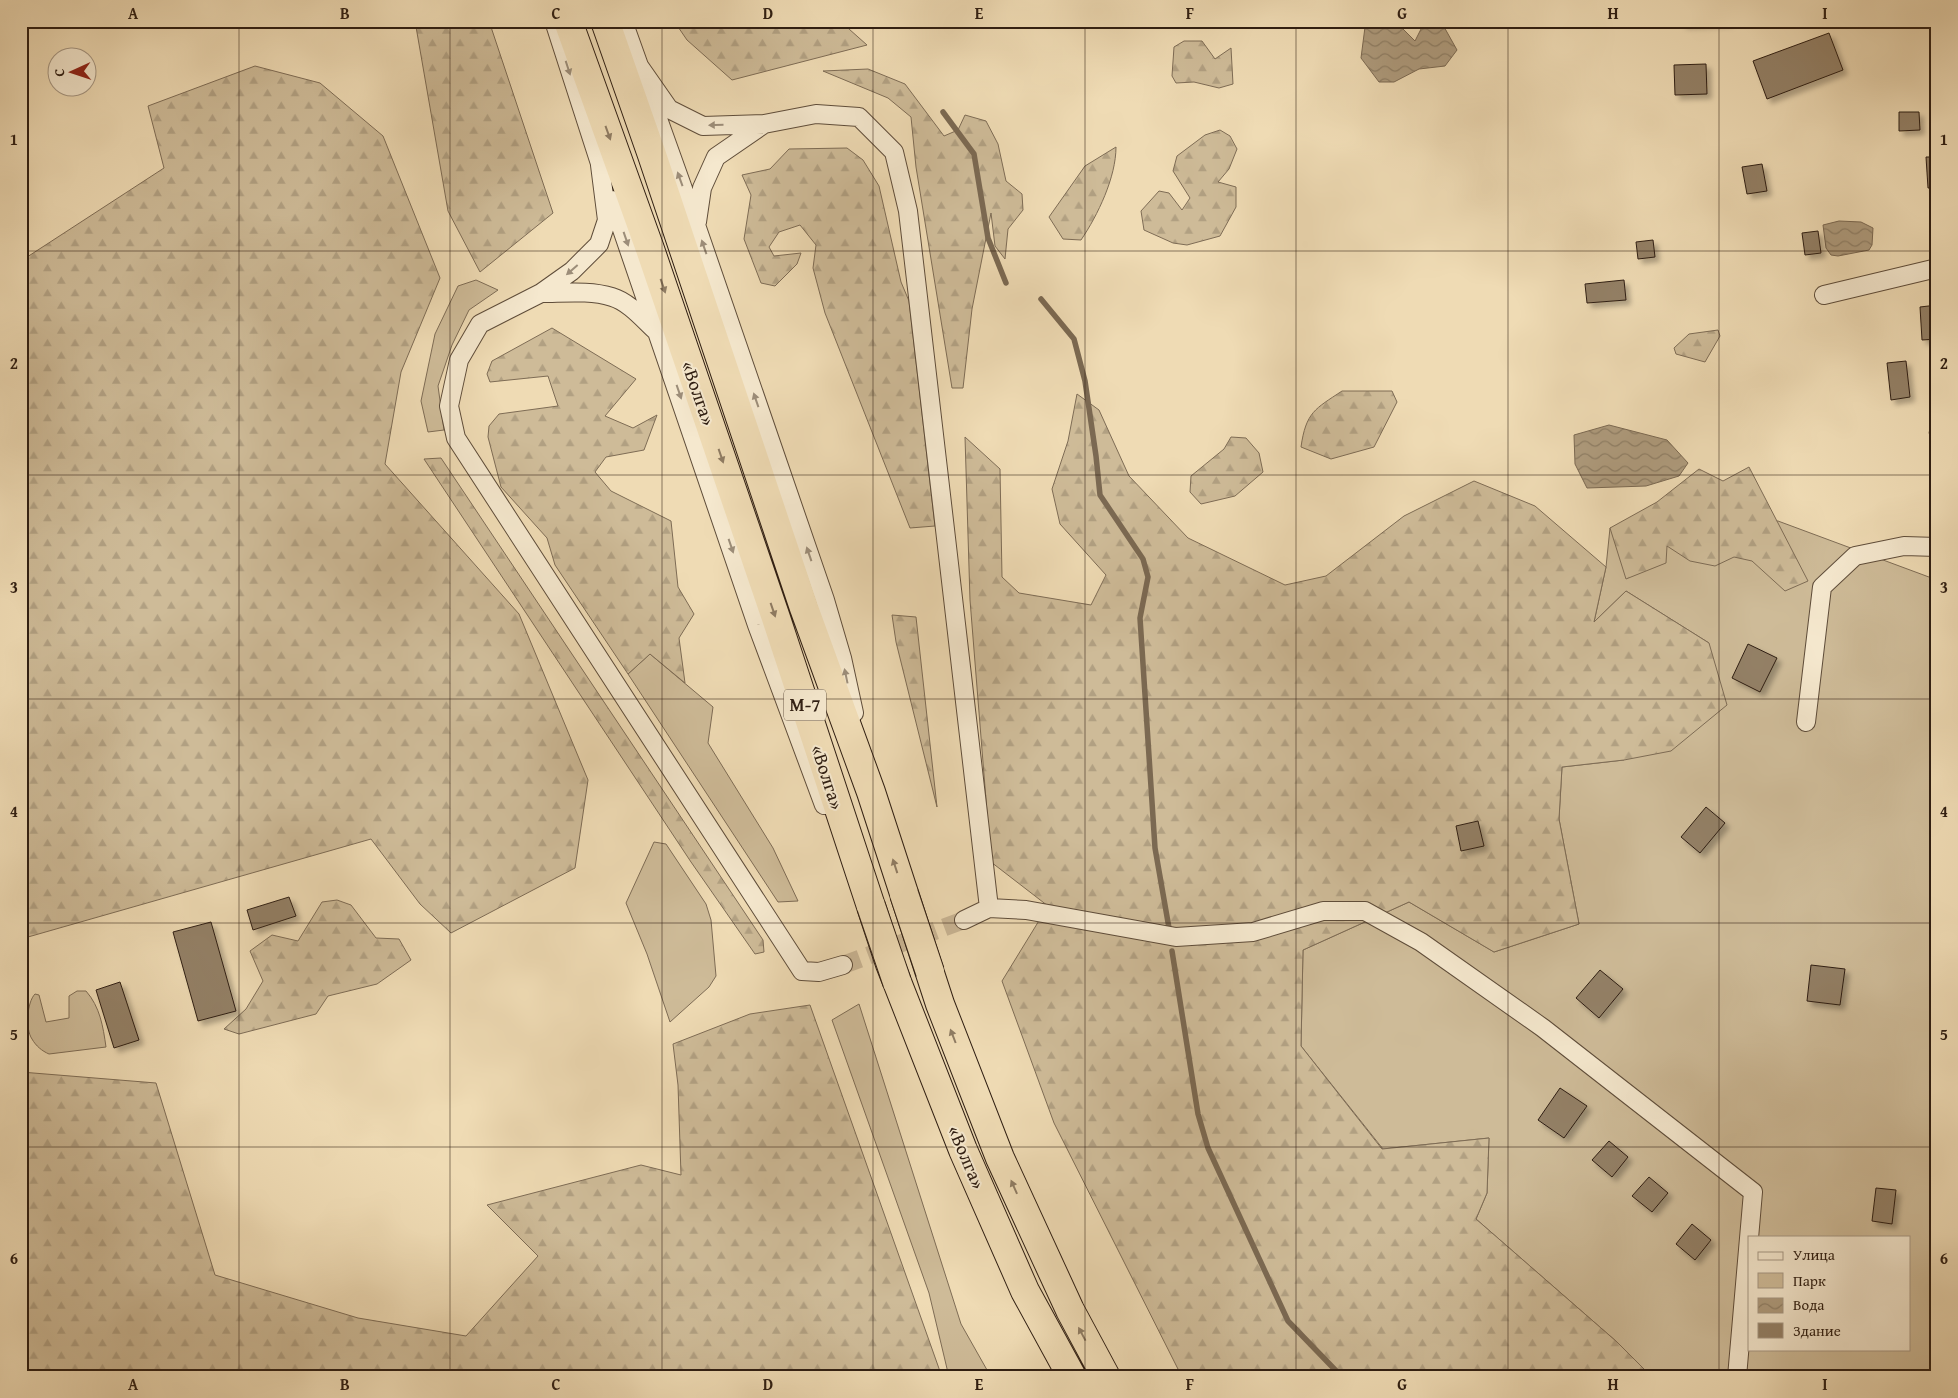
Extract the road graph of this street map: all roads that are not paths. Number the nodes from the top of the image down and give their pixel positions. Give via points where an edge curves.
1 (554, 21) edge
2 (568, 21) edge
3 (605, 21) edge
4 (623, 21) edge
5 (639, 66) junction
6 (764, 124) junction
7 (600, 165) junction
8 (696, 225) junction
9 (1937, 268) edge
10 (541, 293) junction
11 (1824, 294) dead end
12 (659, 334) junction
13 (1937, 547) edge
14 (1806, 722) dead end
15 (871, 792) junction
16 (989, 908) junction
17 (964, 920) tunnel mouth
18 (843, 965) tunnel mouth
19 (894, 973) junction
20 (1748, 1236) edge
21 (1748, 1241) edge
22 (1072, 1377) edge
23 (1106, 1377) edge
24 (1737, 1377) edge

1 -> 7 street
2 -> 19 highway, «Волга» / М-7, bridge via 654,258
3 - 15 highway, «Волга» / М-7 via 804,608
4 - 5 street
6 -> 5 street via 703,126 669,109
8 -> 5 street
6 - 8 street via 716,157 702,188
6 - 16 street via 816,114 859,117 894,152 908,211
7 -> 10 street via 607,220 599,244 572,272
7 -> 12 street
15 -> 8 street via 842,658 825,600
9 - 11 street
10 - 12 street via 584,292 613,297 636,311
10 - 18 street via 480,324 459,360 448,406 456,438 802,971 819,972
12 -> 19 street via 757,625 850,880
13 - 14 street via 1904,546 1855,556 1822,587
23 -> 15 highway, «Волга» / М-7 via 1070,1310 1000,1158 940,1004
16 - 17 street
16 - 20 street via 1026,910 1176,937 1253,932 1323,910 1365,911 1421,942 1543,1028 1752,1192
19 - 22 highway, «Волга» via 963,1150 1021,1282
21 - 24 street

